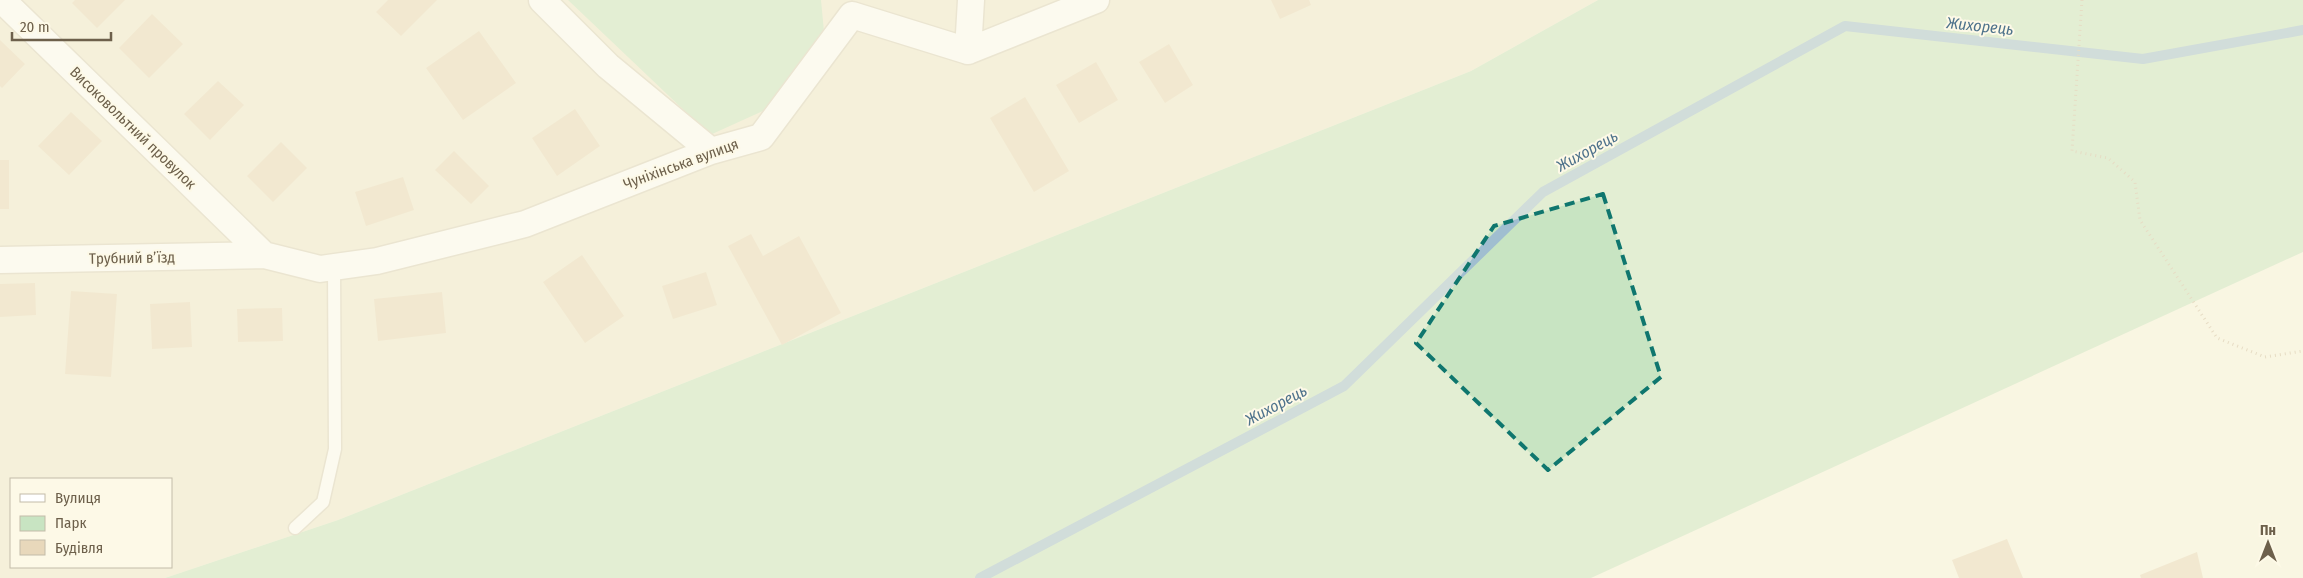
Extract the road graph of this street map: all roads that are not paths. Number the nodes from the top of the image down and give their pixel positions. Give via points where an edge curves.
1 (2, 0) edge
2 (542, 0) edge
3 (971, 0) edge
4 (1096, 0) edge
5 (846, 8) edge
6 (968, 51) junction
7 (711, 151) junction
8 (264, 255) junction
9 (0, 260) edge
10 (334, 267) junction
11 (294, 528) dead end

1 - 8 street, Високовольтний провулок
2 - 7 street via 608,66
3 - 6 street
4 - 6 street
5 - 6 street, Чуніхінська вулиця
5 - 7 street, Чуніхінська вулиця via 761,137
7 - 10 street, Чуніхінська вулиця via 525,224 377,261
8 - 9 street, Трубний в’їзд
8 - 10 street, Чуніхінська вулиця via 320,270
10 - 11 lane via 336,449 323,502

